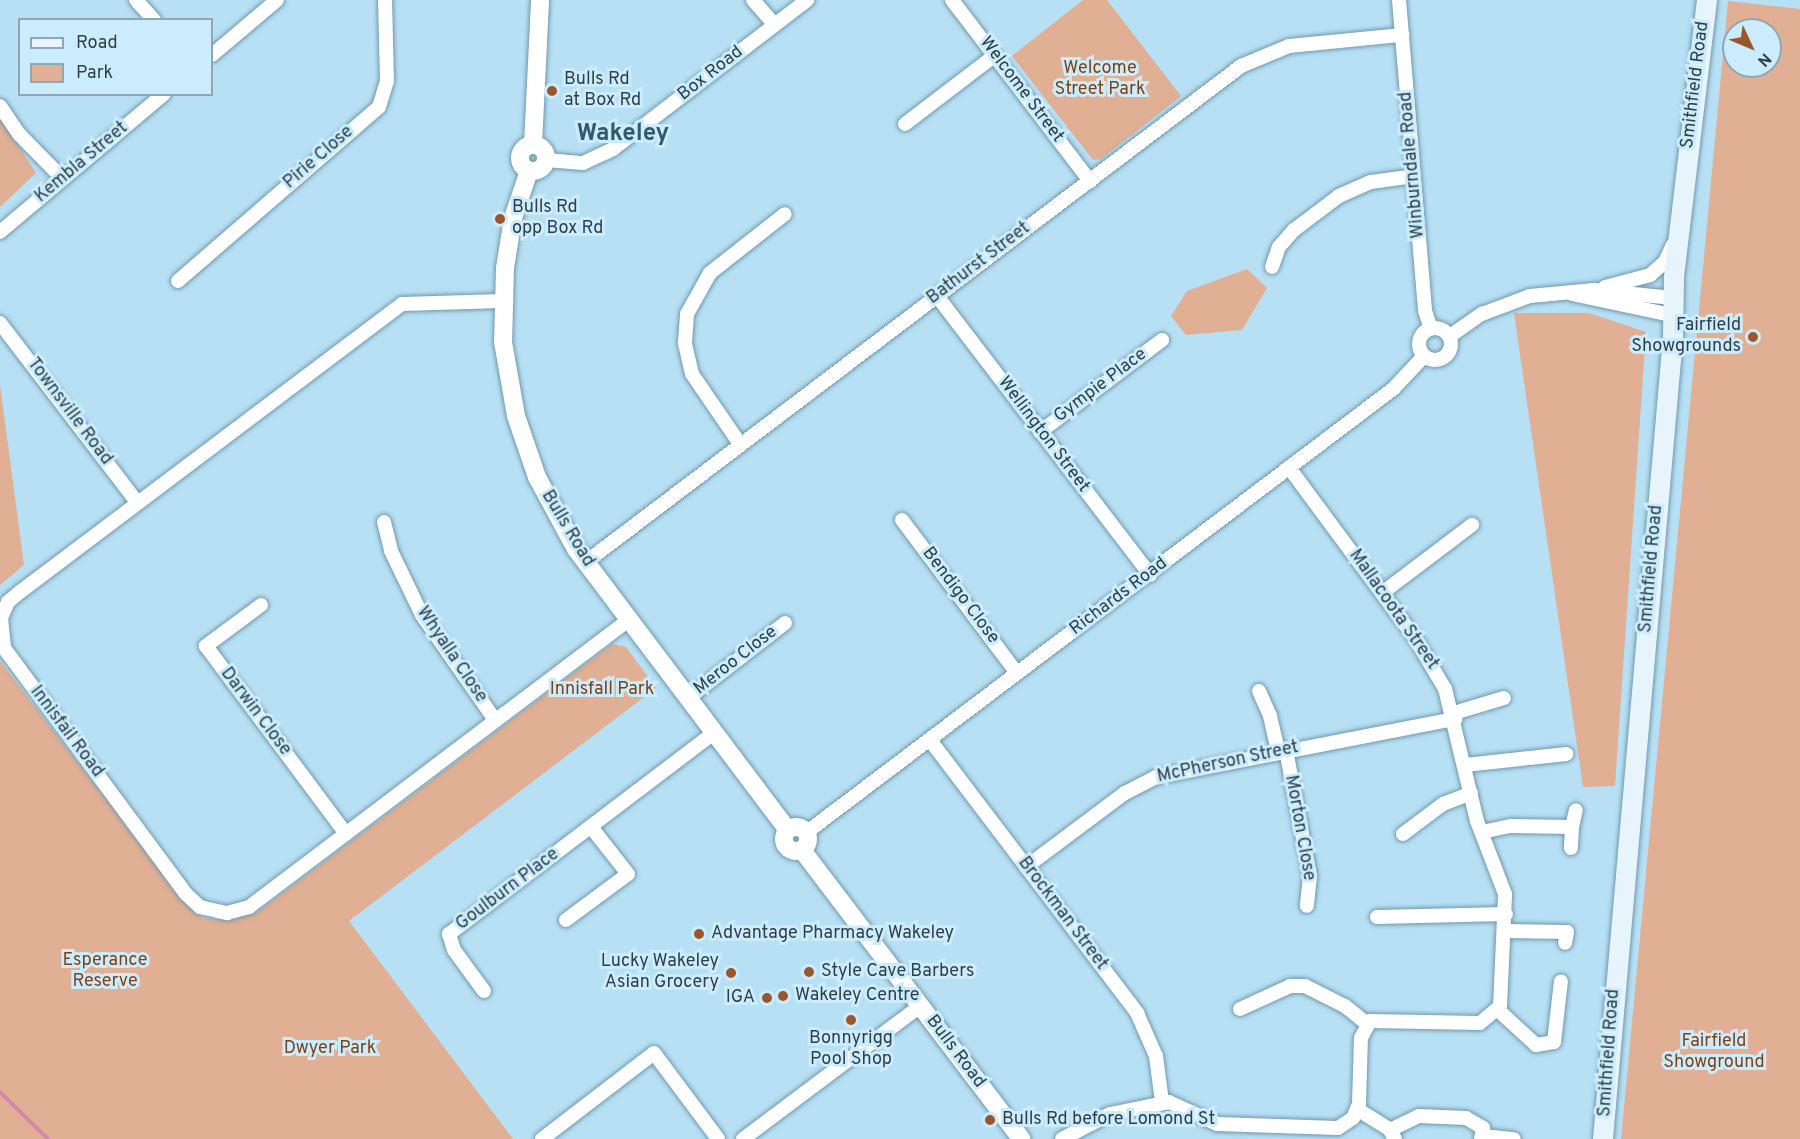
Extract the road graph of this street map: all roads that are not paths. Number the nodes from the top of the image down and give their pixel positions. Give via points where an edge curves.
1 (136, 0) edge
2 (277, 0) edge
3 (385, 0) edge
4 (540, 0) edge
5 (753, 0) edge
6 (807, 0) edge
7 (952, 0) edge
8 (1399, 0) edge
9 (1707, 0) edge
10 (152, 18) edge
11 (774, 24) junction
12 (1402, 35) junction
13 (213, 54) edge
14 (994, 56) junction
15 (162, 96) edge
16 (0, 106) edge
17 (905, 124) dead end
18 (533, 144) junction
19 (547, 160) junction
20 (529, 171) junction
21 (1413, 176) junction
22 (63, 179) junction
23 (1090, 181) junction
24 (785, 214) dead end
25 (0, 232) edge
26 (1678, 236) junction
27 (1272, 267) dead end
28 (178, 281) dead end
29 (1594, 290) junction
30 (1567, 293) junction
31 (937, 296) junction
32 (502, 301) junction
33 (1672, 306) junction
34 (0, 323) edge
35 (1431, 328) junction
36 (1450, 336) junction
37 (1162, 340) dead end
38 (1424, 356) junction
39 (1041, 432) junction
40 (740, 444) junction
41 (1289, 468) junction
42 (137, 502) junction
43 (902, 520) dead end
44 (384, 522) dead end
45 (1472, 525) dead end
46 (586, 562) junction
47 (1150, 575) junction
48 (1382, 593) junction
49 (261, 605) dead end
50 (629, 620) junction
51 (785, 623) dead end
52 (1017, 673) junction
53 (1258, 691) dead end
54 (1504, 698) dead end
55 (687, 699) junction
56 (1455, 716) junction
57 (495, 720) junction
58 (714, 733) junction
59 (930, 740) junction
60 (1282, 751) junction
61 (1566, 754) dead end
62 (1465, 765) junction
63 (1471, 794) junction
64 (1576, 810) dead end
65 (591, 827) junction
66 (1572, 827) junction
67 (1482, 832) junction
68 (346, 834) junction
69 (1403, 834) dead end
70 (804, 841) junction
71 (1571, 848) dead end
72 (1026, 867) junction
73 (1307, 906) dead end
74 (1506, 914) junction
75 (1377, 917) dead end
76 (566, 920) dead end
77 (1505, 931) junction
78 (1565, 943) dead end
79 (1561, 981) dead end
80 (484, 991) dead end
81 (920, 1006) junction
82 (1240, 1008) dead end
83 (1498, 1010) junction
84 (1367, 1024) junction
85 (1162, 1102) junction
86 (1358, 1109) junction
87 (1392, 1134) edge
88 (1482, 1138) edge
89 (542, 1139) edge
90 (718, 1139) edge
91 (743, 1139) edge
92 (1021, 1139) edge
93 (1062, 1139) edge
94 (1514, 1139) edge
95 (1603, 1139) edge

1 - 10 street
2 - 13 street
3 - 28 street, Pirie Close via 387,81 379,107
4 - 18 street
5 - 11 street
6 - 11 street, Box Road
7 - 14 street, Welcome Street
8 - 12 street, Winburndale Road
9 - 26 main road, Smithfield Road
11 - 19 street, Box Road via 613,149 583,163
12 - 21 street, Winburndale Road
12 - 23 street, Bathurst Street via 1301,44 1252,59
14 - 17 street
14 - 23 street, Welcome Street
15 - 22 street, Kembla Street
16 - 22 street via 20,135
18 - 19 street via 543,149
18 - 20 street via 520,154 520,162
19 - 20 street via 542,168
20 - 32 street, Bulls Road via 513,218
21 - 27 street via 1371,182 1339,196 1294,230
21 - 35 street, Winburndale Road
22 - 25 street, Kembla Street
23 - 31 street, Bathurst Street
24 - 40 street via 710,273 687,314 685,343 692,374
26 - 29 street via 1659,270
26 - 33 main road, Smithfield Road
29 - 30 street
29 - 33 street
30 - 33 street via 1628,310
30 - 36 street via 1501,305
31 - 39 street, Wellington Street
31 - 40 street, Bathurst Street
32 - 42 street, Innisfail Road via 402,304
32 - 46 street, Bulls Road via 503,342 516,416 550,505
33 - 95 main road, Smithfield Road
34 - 42 street, Townsville Road
35 - 36 street via 1442,329
35 - 38 street via 1420,340
36 - 38 street via 1452,346 1443,358
37 - 39 street, Gympie Place
38 - 41 street, Richards Road via 1393,389
39 - 47 street, Wellington Street
40 - 46 street, Bathurst Street
41 - 47 street, Richards Road
41 - 48 street, Mallacoota Street
42 - 68 street, Innisfail Road via 8,602 2,618 4,648 200,907 227,913 249,907
43 - 52 street, Bendigo Close
44 - 57 street, Whyalla Close via 391,551 426,623
45 - 48 street
46 - 50 street, Bulls Road
47 - 52 street, Richards Road
48 - 56 street, Mallacoota Street via 1431,662
49 - 68 street, Darwin Close via 206,646
50 - 55 street, Bulls Road
50 - 57 street, Innisfail Road
51 - 55 street, Meroo Close
52 - 59 street, Richards Road
53 - 60 street, Morton Close
54 - 56 street, McPherson Street
55 - 58 street, Bulls Road
56 - 60 street, McPherson Street
56 - 62 street, Mallacoota Street
57 - 68 street, Innisfail Road
58 - 65 street, Goulburn Place
58 - 70 street, Bulls Road via 788,830 785,844
59 - 70 street, Richards Road
59 - 72 street, Brockman Street
60 - 72 street, McPherson Street via 1145,781
60 - 73 street, Morton Close via 1310,876
61 - 62 street
62 - 63 street, Mallacoota Street
63 - 67 street, Mallacoota Street
63 - 69 street via 1443,804
64 - 66 street
65 - 76 street via 628,874
65 - 80 street, Goulburn Place via 450,934 454,950
66 - 67 street via 1511,826
66 - 71 street
67 - 74 street, Mallacoota Street via 1503,884
70 - 81 street, Bulls Road
72 - 85 street, Brockman Street via 1143,1023 1156,1056
74 - 75 street
74 - 77 street, Mallacoota Street
77 - 78 street via 1567,932
77 - 83 street, Mallacoota Street
79 - 83 street via 1554,1042 1536,1045
81 - 91 street
81 - 92 street, Bulls Road
82 - 84 street via 1290,986 1305,987 1346,1006
83 - 84 street via 1480,1023 1379,1018
84 - 86 street via 1361,1038
85 - 86 street via 1217,1124 1330,1129 1344,1125
85 - 93 street via 1110,1114
86 - 87 street
87 - 88 street via 1419,1116 1466,1118 1479,1122
88 - 94 street
89 - 90 street via 654,1053

